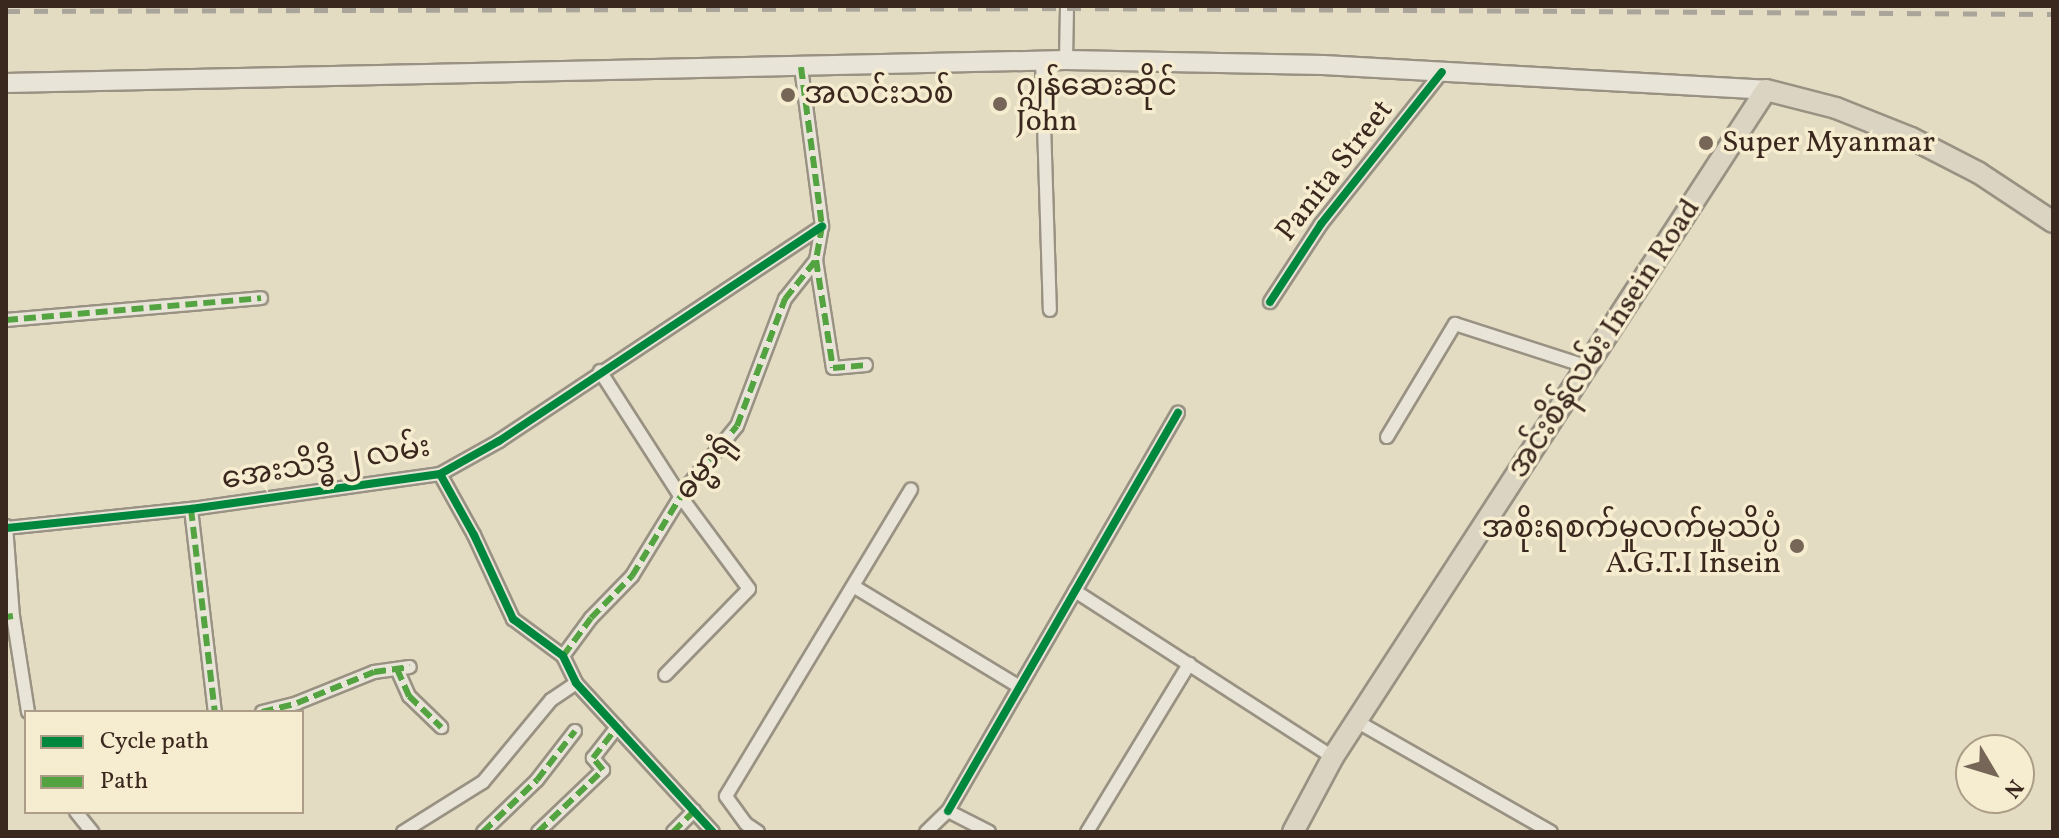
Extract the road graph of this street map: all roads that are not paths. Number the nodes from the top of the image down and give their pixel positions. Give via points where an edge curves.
1 (1067, 6) edge
2 (1042, 60) junction
3 (1066, 60) junction
4 (801, 67) junction
5 (1442, 72) junction
6 (6, 83) edge
7 (1766, 90) junction
8 (2053, 222) edge
9 (822, 226) junction
10 (816, 260) junction
11 (261, 298) dead end
12 (1270, 302) dead end
13 (1050, 310) dead end
14 (6, 320) edge
15 (866, 365) dead end
16 (1588, 367) junction
17 (600, 371) junction
18 (1178, 413) dead end
19 (1387, 437) dead end
20 (440, 474) junction
21 (911, 489) dead end
22 (681, 497) junction
23 (191, 509) junction
24 (6, 527) edge
25 (853, 586) junction
26 (1075, 591) junction
27 (9, 617) edge
28 (563, 656) junction
29 (1189, 664) junction
30 (665, 675) dead end
31 (576, 683) junction
32 (1020, 687) junction
33 (28, 710) edge
34 (215, 710) edge
35 (270, 710) edge
36 (1358, 722) junction
37 (441, 727) dead end
38 (617, 727) junction
39 (575, 731) dead end
40 (1333, 757) junction
41 (694, 811) junction
42 (948, 811) junction
43 (78, 814) edge
44 (92, 832) edge
45 (403, 832) edge
46 (483, 832) edge
47 (538, 832) edge
48 (673, 832) edge
49 (713, 832) edge
50 (758, 832) edge
51 (926, 832) edge
52 (989, 832) edge
53 (1087, 832) edge
54 (1293, 832) edge
55 (1551, 832) edge

1 - 3 street
2 - 3 main road
2 - 4 main road
2 - 13 street
3 - 5 main road
4 - 6 main road
4 - 9 street
5 - 7 main road
5 - 12 street, Panita Street via 1321,224
7 - 8 main road via 1836,108 1911,138 1979,173
7 - 16 main road, အင်းစိန်လမ်း Insein Road
9 - 10 street
9 - 17 street, အေးသိဒ္ဓိ ၂ လမ်း
10 - 15 street via 833,368
10 - 22 street, ဓမ္မာရုံ via 785,299 737,426
11 - 14 street
16 - 19 street via 1455,324
16 - 36 main road, အင်းစိန်လမ်း Insein Road
17 - 20 street, အေးသိဒ္ဓိ ၂ လမ်း via 499,441
17 - 22 street
18 - 26 street
20 - 23 street, အေးသိဒ္ဓိ ၂ လမ်း
20 - 28 street via 513,619
21 - 25 street
22 - 28 street, ဓမ္မာရုံ via 632,576
22 - 30 street via 749,589
23 - 24 street, အေးသိဒ္ဓိ ၂ လမ်း
23 - 34 street
24 - 27 street
25 - 32 street
25 - 50 street via 726,796
26 - 29 street
26 - 32 street
27 - 33 street
28 - 31 street
29 - 40 street
29 - 53 street
31 - 38 street
31 - 45 street via 551,700 483,782
32 - 42 street
35 - 37 street via 374,672 403,668 409,696
36 - 40 main road, အင်းစိန်လမ်း Insein Road
36 - 55 street
38 - 41 street
38 - 47 street via 593,758 603,770
39 - 46 street via 537,780
40 - 54 main road, အင်းစိန်လမ်း Insein Road
41 - 48 street
41 - 49 street
42 - 51 street
42 - 52 street
43 - 44 street

